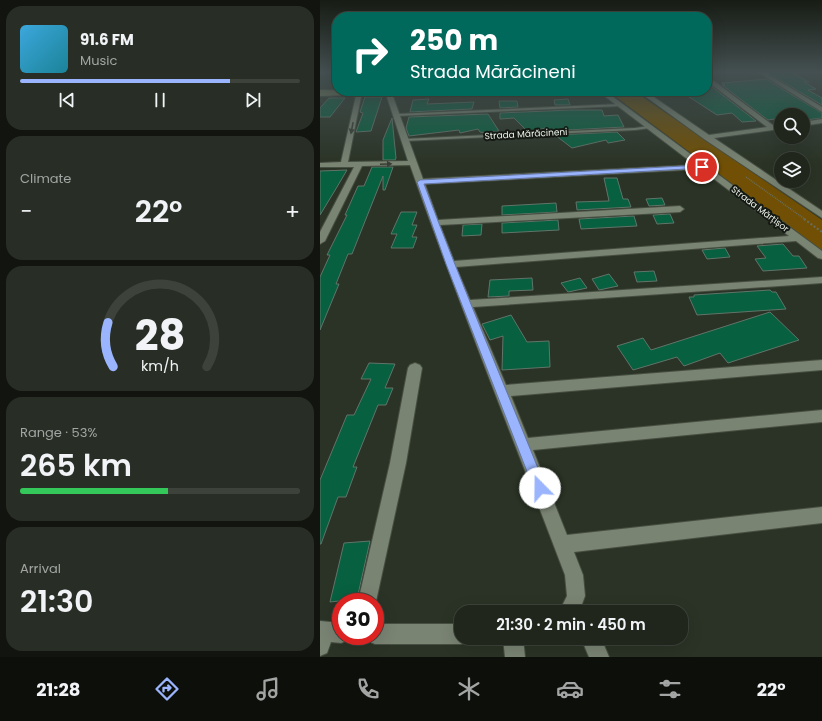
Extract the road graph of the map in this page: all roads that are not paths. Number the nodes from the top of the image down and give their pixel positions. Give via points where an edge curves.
1 (357, 103) edge
2 (392, 103) edge
3 (617, 103) edge
4 (658, 103) edge
5 (740, 103) edge
6 (810, 103) edge
7 (620, 105) junction
8 (822, 110) edge
9 (396, 115) junction
10 (822, 121) edge
11 (810, 123) edge
12 (649, 127) junction
13 (773, 128) joint
14 (707, 137) junction
15 (404, 140) junction
16 (413, 163) junction
17 (359, 164) junction
18 (320, 165) edge
19 (344, 165) junction
20 (702, 167) junction
21 (420, 182) junction
22 (680, 209) dead end
23 (822, 215) edge
24 (435, 223) junction
25 (798, 238) junction
26 (320, 241) edge
27 (822, 256) edge
28 (450, 264) junction
29 (822, 280) edge
30 (466, 304) junction
31 (822, 365) edge
32 (415, 368) dead end
33 (502, 391) junction
34 (822, 416) edge
35 (522, 445) junction
36 (822, 515) edge
37 (563, 544) junction
38 (370, 593) edge
39 (572, 605) edge
40 (384, 634) edge
41 (454, 634) edge
42 (514, 645) edge
43 (595, 645) edge
44 (515, 657) edge
45 (599, 657) edge

1 -> 19 street
2 - 9 street
3 - 7 street, Strada Mărțișor
4 - 14 street
5 - 13 street
6 - 8 street
7 - 9 lane
7 - 12 street, Strada Mărțișor
9 - 15 street
10 - 11 street
12 - 15 lane, Strada Mărăcineni
12 - 20 street, Strada Mărțișor
13 - 14 street
14 - 23 street
15 - 16 street
17 -> 16 street
16 - 21 street
17 - 19 street
17 - 26 street
18 - 19 street
20 - 21 street
20 - 25 street, Strada Mărțișor
21 - 24 street
22 - 24 street
24 - 28 street
25 - 27 street, Strada Mărțișor
25 - 28 street
28 - 30 street
29 - 30 street
30 - 33 street
31 - 33 street
32 - 38 street via 398,464
33 - 35 street
34 - 35 street
35 - 37 street
36 - 37 street
37 - 39 street via 574,575 576,596
40 - 41 street
42 - 44 street
43 - 45 street

